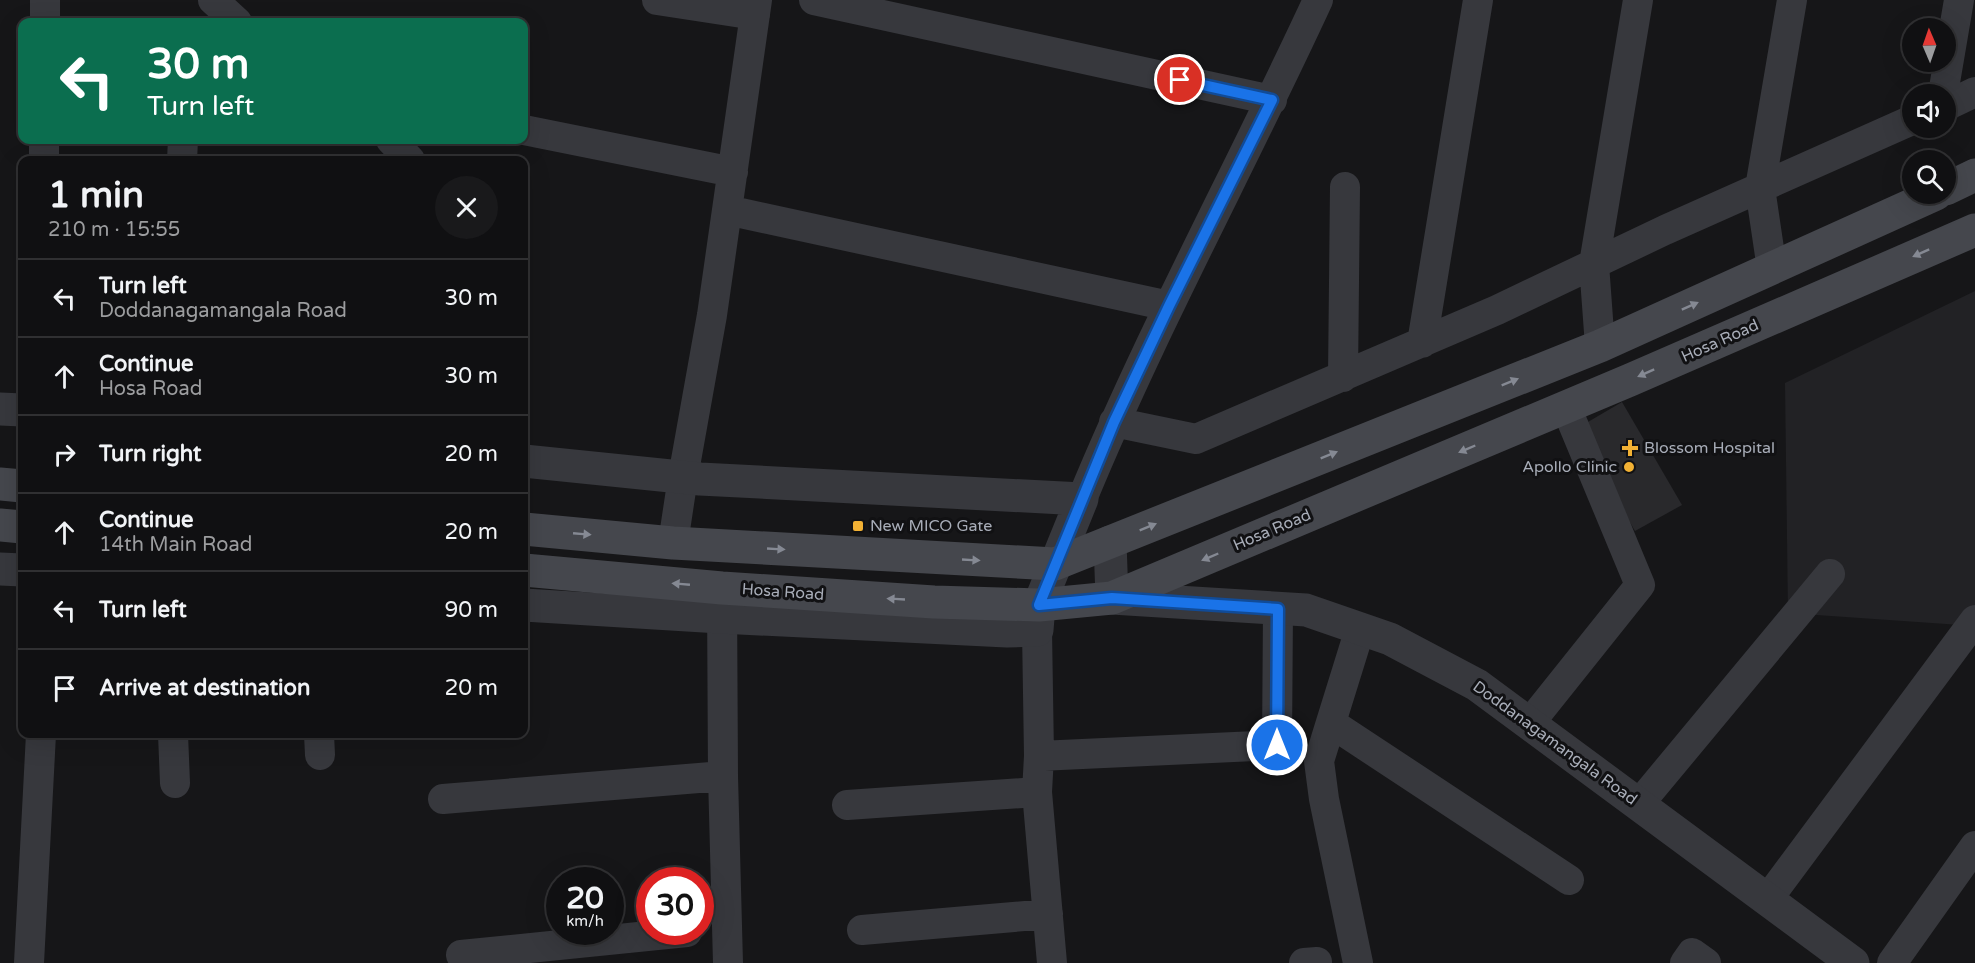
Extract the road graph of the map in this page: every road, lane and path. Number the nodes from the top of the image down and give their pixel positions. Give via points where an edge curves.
1 (45, 0) edge
2 (657, 0) edge
3 (814, 0) edge
4 (1318, 0) edge
5 (1478, 0) edge
6 (1638, 0) edge
7 (1792, 0) edge
8 (1959, 0) edge
9 (756, 8) edge
10 (45, 18) edge
11 (1945, 84) edge
12 (1975, 92) edge
13 (1272, 100) junction
14 (1956, 101) edge
15 (1902, 124) edge
16 (528, 131) edge
17 (395, 144) edge
18 (406, 156) edge
19 (733, 172) junction
20 (1975, 175) edge
21 (1956, 184) edge
22 (1344, 187) dead end
23 (1760, 188) junction
24 (1914, 204) edge
25 (727, 210) junction
26 (1975, 230) edge
27 (1594, 264) junction
28 (1772, 269) junction
29 (1169, 306) junction
30 (1422, 343) junction
31 (1600, 346) junction
32 (1343, 376) junction
33 (1566, 407) junction
34 (0, 409) edge
35 (18, 410) edge
36 (1114, 422) junction
37 (528, 460) edge
38 (683, 477) junction
39 (0, 484) edge
40 (18, 486) edge
41 (1082, 499) junction
42 (0, 525) edge
43 (18, 527) edge
44 (528, 529) edge
45 (1110, 542) junction
46 (673, 543) junction
47 (1055, 564) junction
48 (0, 569) edge
49 (18, 570) edge
50 (528, 571) edge
51 (1830, 574) dead end
52 (1112, 598) junction
53 (721, 603) junction
54 (528, 605) edge
55 (1278, 609) junction
56 (1038, 618) junction
57 (1975, 620) edge
58 (1360, 629) junction
59 (1330, 723) junction
60 (1529, 724) junction
61 (41, 738) edge
62 (173, 738) edge
63 (1039, 756) junction
64 (723, 776) junction
65 (175, 783) dead end
66 (1037, 792) junction
67 (442, 799) dead end
68 (1639, 804) junction
69 (847, 805) dead end
70 (1975, 846) edge
71 (1569, 880) dead end
72 (1767, 900) junction
73 (1048, 914) junction
74 (714, 929) edge
75 (862, 930) dead end
76 (636, 937) edge
77 (461, 955) dead end
78 (29, 963) edge
79 (728, 963) edge
80 (1052, 963) edge
81 (1358, 963) edge
82 (1685, 963) edge
83 (1706, 963) edge
84 (1853, 963) edge
85 (1892, 963) edge

1 - 10 street
2 - 9 street
3 - 13 street
4 - 13 street
5 - 30 street
6 - 27 street
7 - 23 street
8 - 11 street
9 - 19 street
12 - 14 street
13 - 29 street
15 - 23 street
16 - 19 street
17 - 18 street
19 - 25 street
20 - 21 main road
22 - 32 street
23 - 27 street
23 - 28 street
24 - 28 main road
25 - 29 street
25 - 38 street
26 -> 33 main road, Hosa Road
27 - 30 street
27 - 31 street
31 -> 28 main road
29 - 36 street
30 - 32 street
45 -> 31 main road
32 - 36 street via 1196,439
33 -> 52 main road, Hosa Road
33 - 60 street via 1640,585
34 - 35 street
36 - 41 street
37 - 38 street
38 - 41 street
38 - 46 street
39 - 40 main road
41 - 47 street
42 - 43 main road
44 -> 46 main road
45 - 47 main road
45 - 52 street
46 -> 47 main road
47 - 56 street
48 - 49 street
53 -> 50 main road, Hosa Road
51 - 68 street
52 - 55 street, Doddanagamangala Road
52 - 56 main road, Hosa Road
53 - 54 street
53 - 56 main road, Hosa Road via 934,602
53 - 64 street
55 - 58 street, Doddanagamangala Road via 1306,610
55 - 63 street via 1277,745
56 - 63 street
57 - 72 street
58 - 59 street
58 - 60 street, Doddanagamangala Road via 1390,639 1477,685
59 - 71 street
59 - 81 street via 1319,761
60 - 68 street, Doddanagamangala Road
61 - 78 street
62 - 65 street
63 - 66 street
64 - 67 street
64 - 74 street
66 - 69 street
66 - 73 street
68 - 72 street, Doddanagamangala Road
70 - 85 street
72 - 84 street, Doddanagamangala Road
73 - 75 street
73 - 80 street
74 - 79 street
76 - 77 street
82 - 83 street via 1692,953

